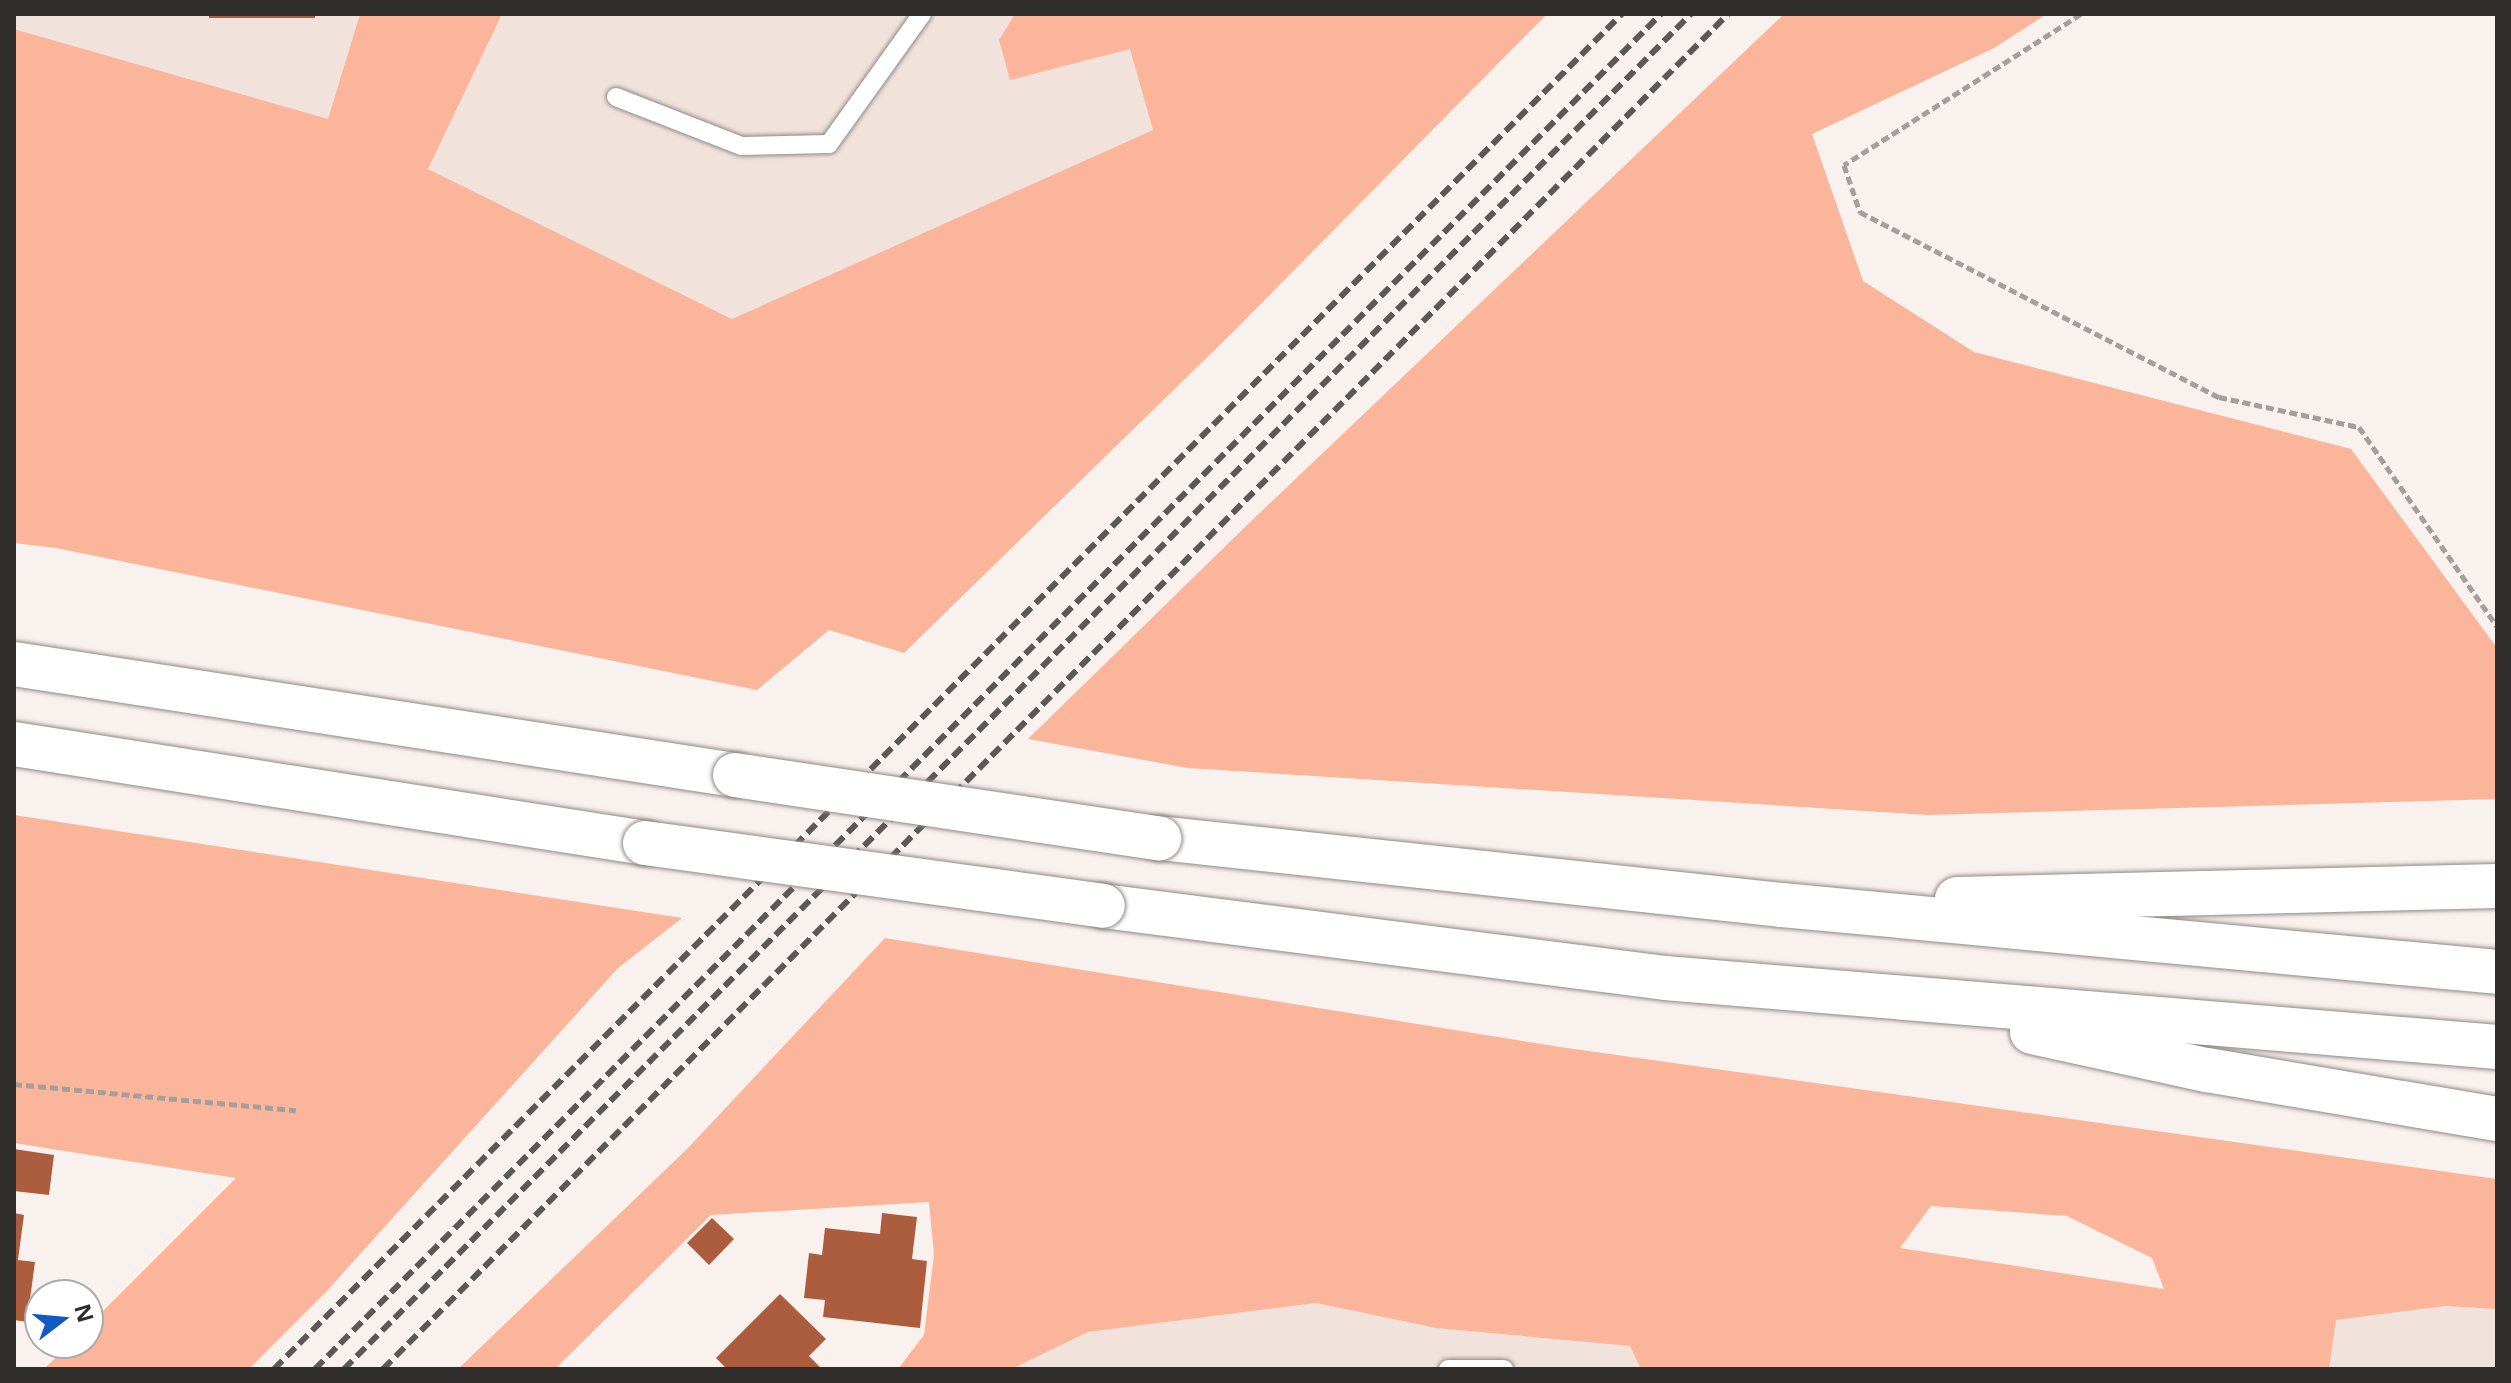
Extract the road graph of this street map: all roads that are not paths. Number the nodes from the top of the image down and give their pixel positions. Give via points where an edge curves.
1 (922, 14) edge
2 (616, 97) dead end
3 (14, 664) edge
4 (14, 744) edge
5 (2497, 886) edge
6 (1782, 905) junction
7 (2497, 972) edge
8 (1902, 1000) junction
9 (2497, 1047) edge
10 (2497, 1119) edge
11 (1448, 1369) edge
12 (1504, 1369) edge

1 - 2 lane via 829,144 742,146
3 - 6 highway, bridge via 1159,838
4 - 8 highway, bridge via 645,843 1103,906 1665,978
5 - 6 highway
6 - 7 highway
8 - 9 highway
8 - 10 highway via 2193,1067
11 - 12 lane

